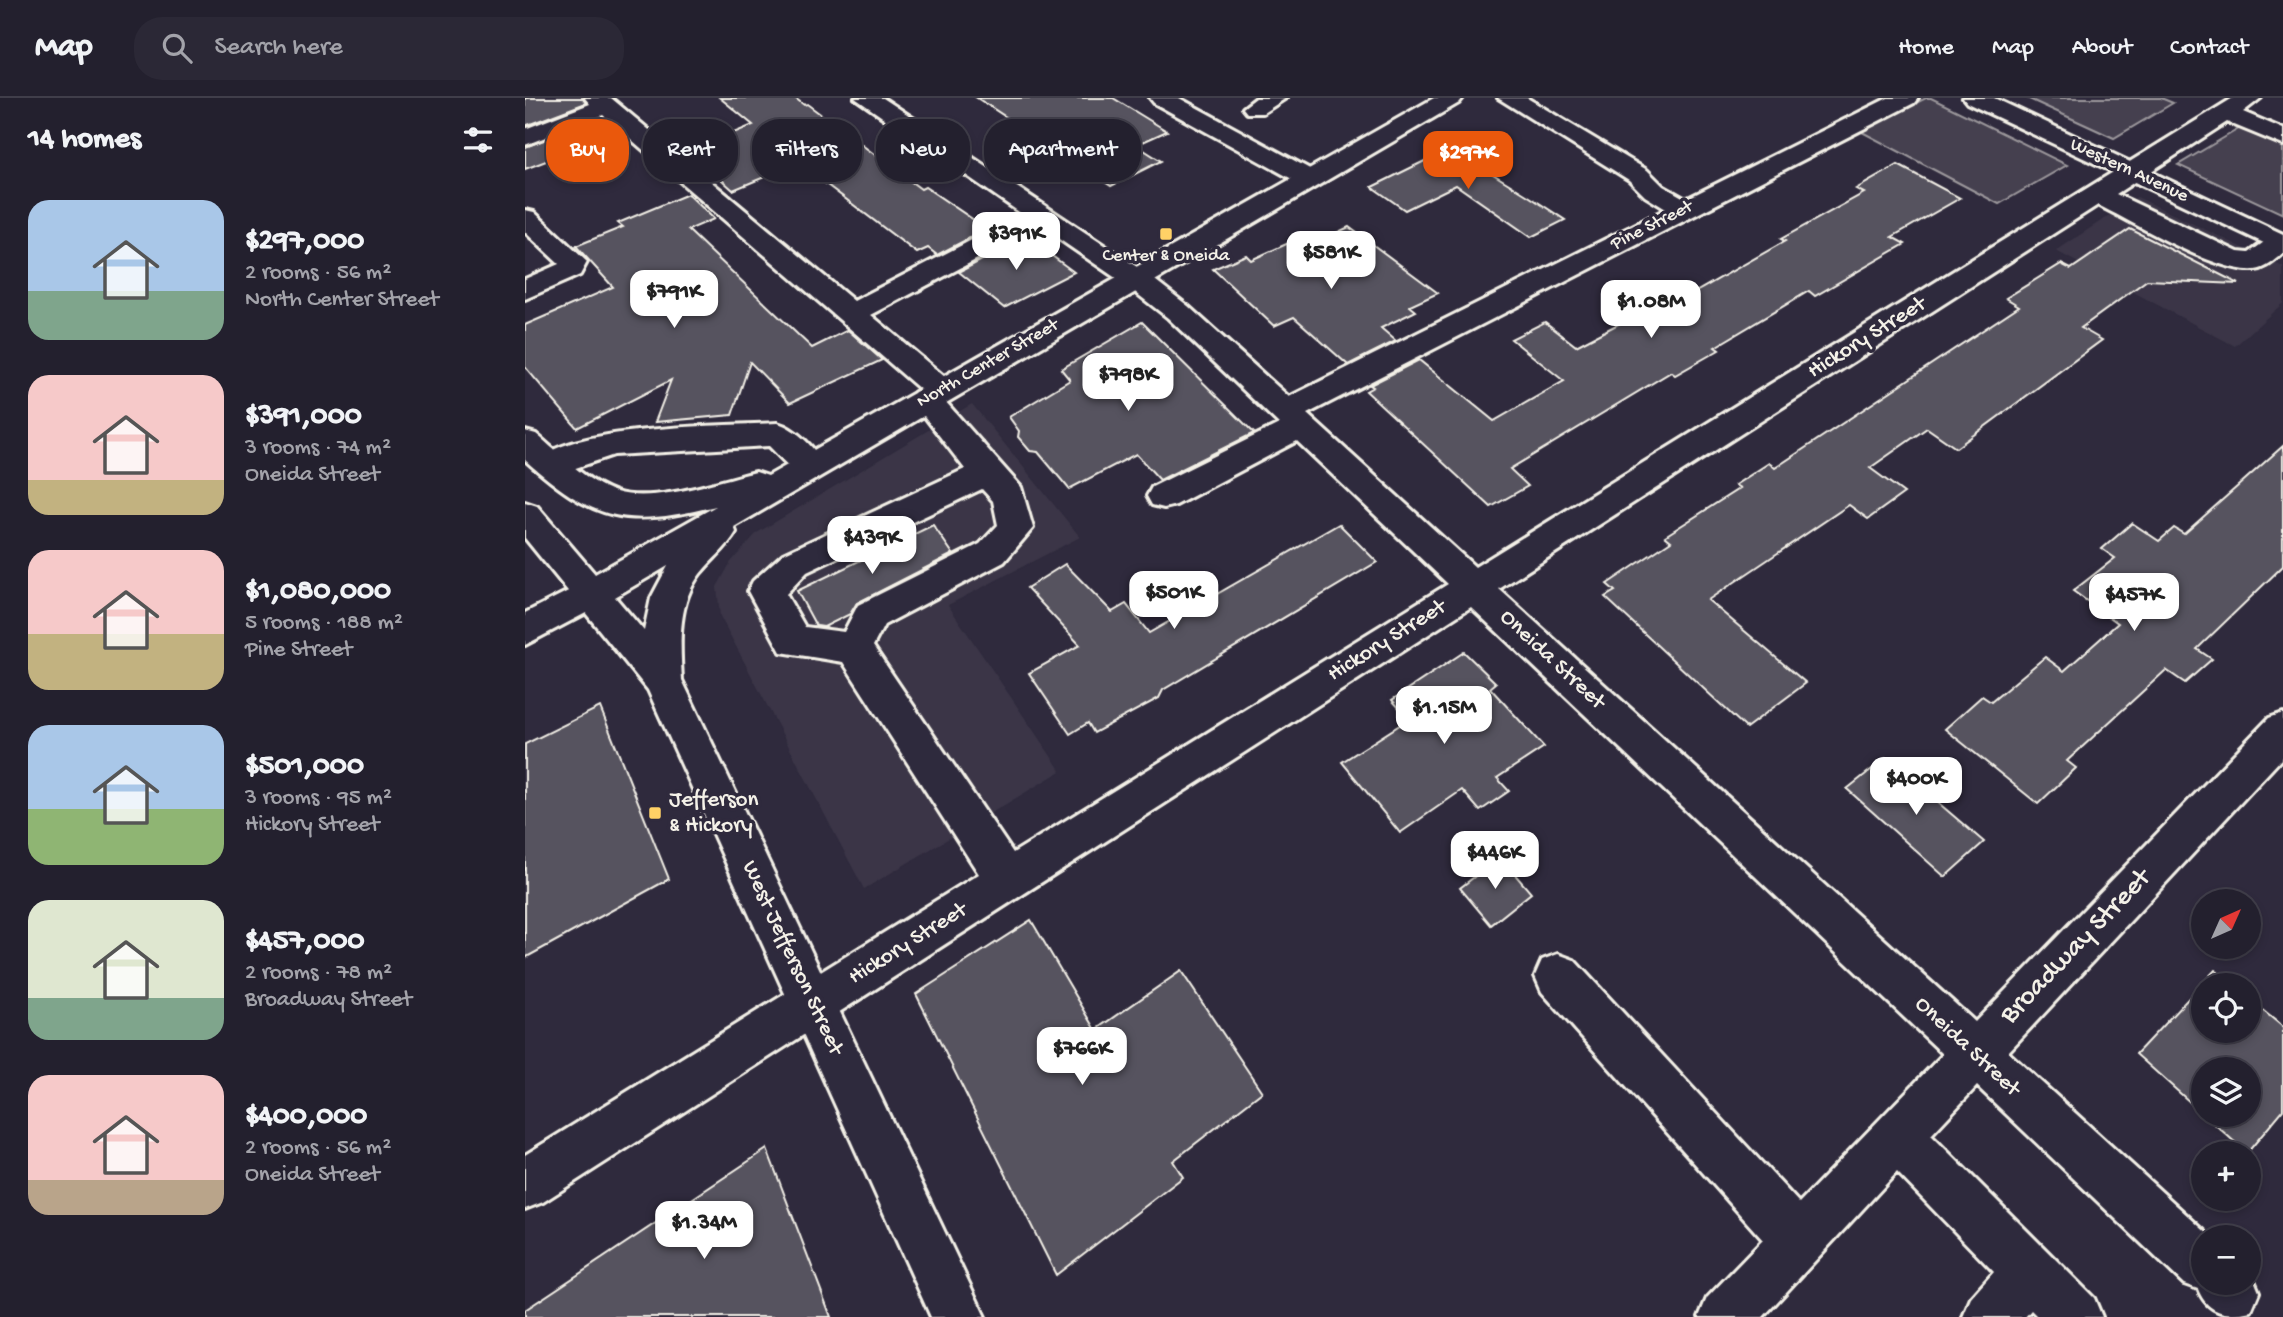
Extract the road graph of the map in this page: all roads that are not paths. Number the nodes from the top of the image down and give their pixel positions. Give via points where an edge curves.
1 (867, 98) edge
2 (1162, 98) edge
3 (1510, 98) edge
4 (1906, 98) edge
5 (1975, 98) edge
6 (2249, 98) edge
7 (1446, 99) edge
8 (602, 102) edge
9 (2225, 113) junction
10 (525, 138) edge
11 (2283, 138) edge
12 (2131, 172) junction
13 (1310, 179) junction
14 (2096, 194) junction
15 (2198, 204) junction
16 (1685, 209) junction
17 (1041, 215) junction
18 (2163, 227) junction
19 (531, 231) edge
20 (2282, 244) edge
21 (1136, 279) junction
22 (525, 290) edge
23 (850, 314) junction
24 (933, 395) junction
25 (1293, 419) junction
26 (525, 442) edge
27 (552, 464) junction
28 (799, 471) junction
29 (986, 473) junction
30 (1164, 496) dead end
31 (525, 515) edge
32 (1474, 586) junction
33 (592, 593) junction
34 (525, 630) edge
35 (855, 648) junction
36 (663, 680) junction
37 (2283, 730) edge
38 (1007, 881) junction
39 (1558, 976) dead end
40 (813, 1003) junction
41 (1974, 1053) junction
42 (1898, 1137) junction
43 (525, 1184) edge
44 (1797, 1239) junction
45 (2191, 1254) edge
46 (2029, 1271) junction
47 (958, 1317) edge
48 (1725, 1317) edge
49 (1990, 1317) edge
50 (2075, 1317) edge

1 - 17 street, Oneida Street
2 - 13 street
3 - 16 street via 1638,175 1654,191
4 - 16 street, Pine Street
5 - 12 street, Western Avenue
6 - 9 street, Hickory Street
7 - 13 street, North Center Street
8 - 10 street
8 - 23 street
9 - 11 street
9 - 12 street, Hickory Street
12 - 14 street, Hickory Street
12 - 15 street, Western Avenue
13 - 21 street, North Center Street
14 - 18 street
14 - 32 street, Hickory Street
15 - 18 street
15 - 20 street, Western Avenue
16 - 25 street, Pine Street
17 - 21 street, Oneida Street
17 - 23 street
18 - 20 street via 2232,260 2255,262
19 - 22 street via 573,262 571,270
21 - 24 street, North Center Street
21 - 25 street, Oneida Street
23 - 24 street
24 - 28 street, North Center Street
24 - 29 street
25 - 30 street, Pine Street
25 - 32 street, Oneida Street
26 - 27 street
27 - 28 street via 585,491 610,503 645,506
27 - 28 street via 614,444 777,434
28 - 33 street, North Center Street
28 - 36 street via 692,556 665,606 660,635
29 - 35 street via 1009,496 1016,528 992,553 871,615
29 - 35 street via 795,563 766,591 794,641
31 - 33 street, West Jefferson Street
32 - 38 street, Hickory Street
32 - 41 street, Oneida Street
33 - 34 street, North Center Street
33 - 36 street, West Jefferson Street
35 - 38 street
36 - 40 street, West Jefferson Street
37 - 41 street, Broadway Street
38 - 40 street, Hickory Street
39 - 44 street
40 - 43 street, Hickory Street
40 - 47 street, West Jefferson Street
41 - 42 street, Broadway Street
41 - 45 street, Oneida Street
42 - 44 street, Broadway Street
42 - 46 street
44 - 48 street, Broadway Street
46 - 49 street
46 - 50 street

